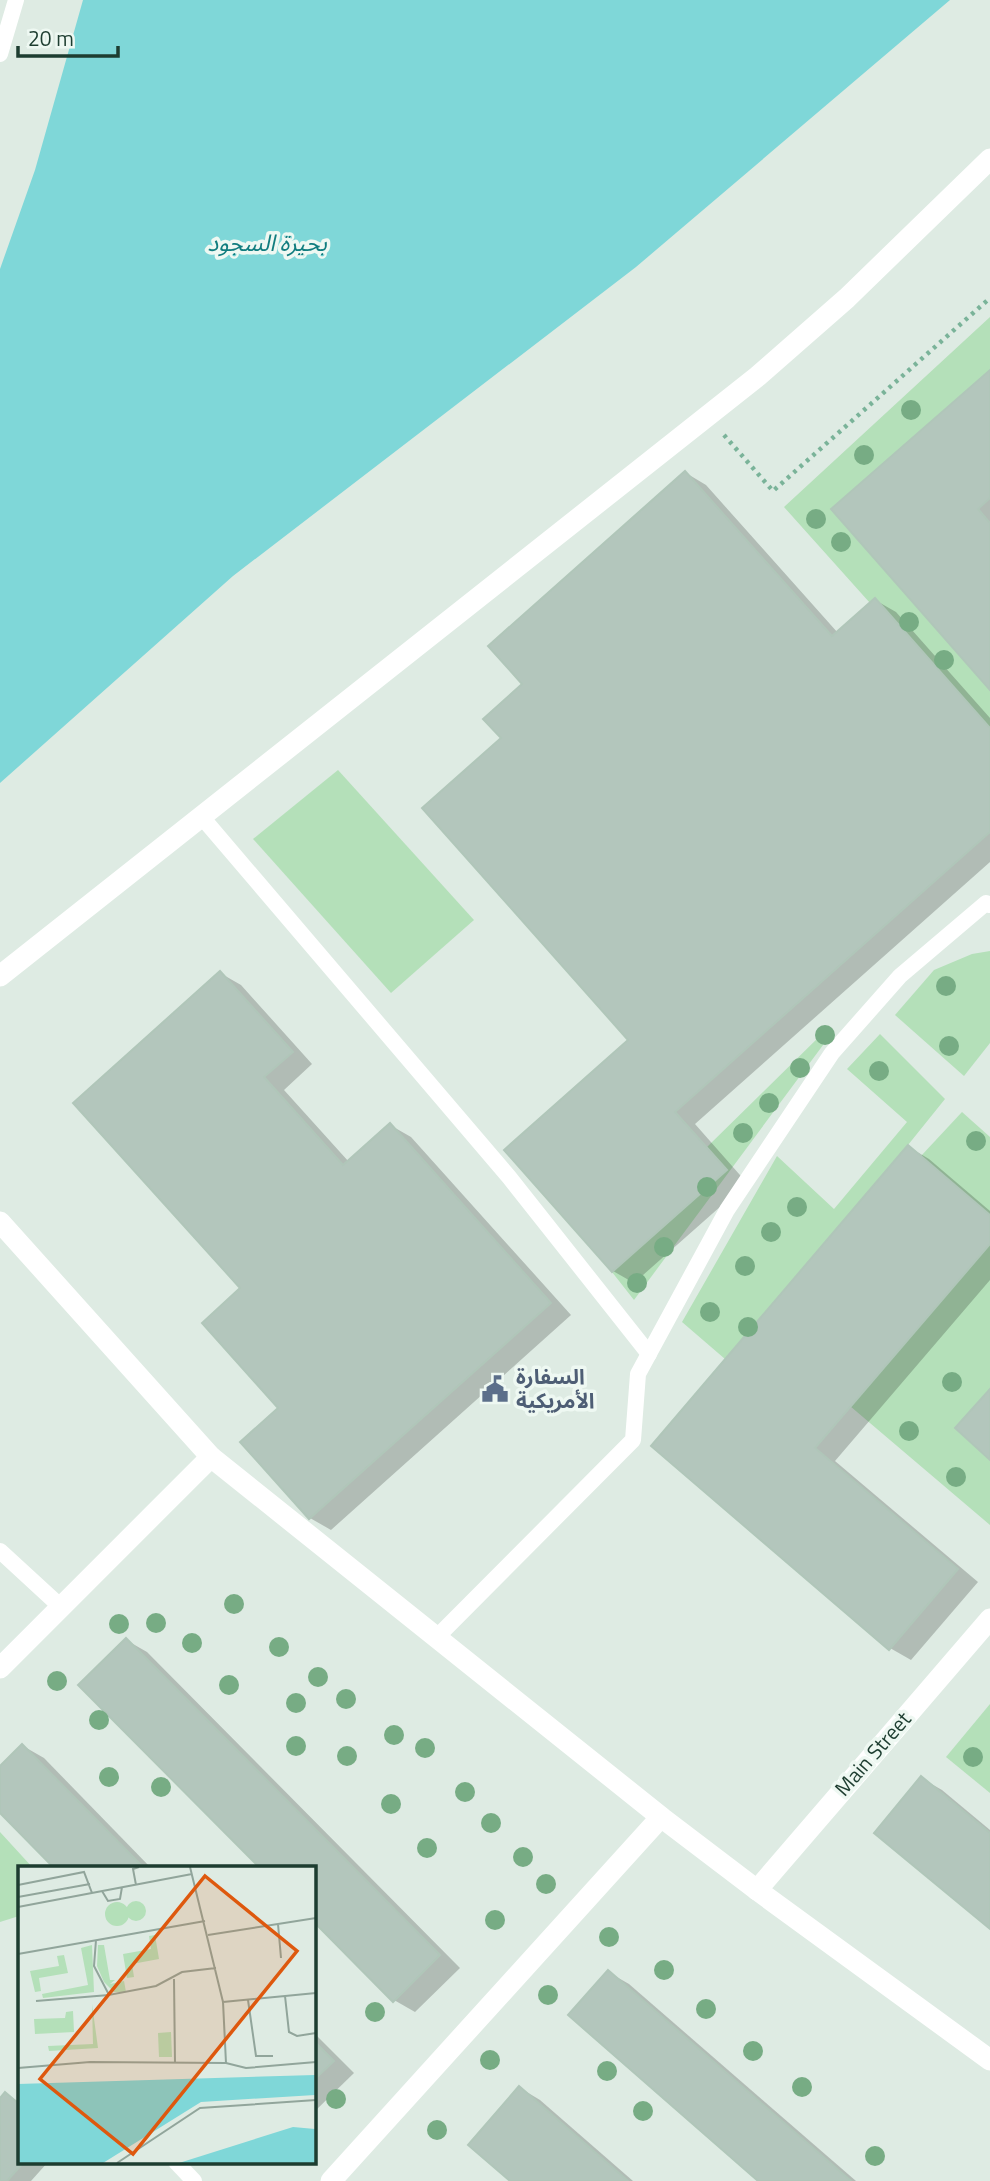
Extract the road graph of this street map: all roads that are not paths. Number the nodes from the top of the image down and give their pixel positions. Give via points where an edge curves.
1 (16, 0) edge
2 (0, 54) edge
3 (990, 159) edge
4 (201, 816) junction
5 (989, 903) edge
6 (0, 976) edge
7 (0, 1222) edge
8 (649, 1354) junction
9 (211, 1457) junction
10 (0, 1551) edge
11 (61, 1607) junction
12 (990, 1619) edge
13 (436, 1638) junction
14 (0, 1668) edge
15 (661, 1817) junction
16 (757, 1889) junction
17 (990, 2060) edge
18 (178, 2164) edge
19 (194, 2181) edge
20 (331, 2181) edge

1 - 2 lane
3 - 4 street via 758,376
4 - 6 street
4 - 8 lane via 509,1177
5 - 8 lane via 900,976 832,1053 727,1210
7 - 9 street
8 - 13 lane via 638,1374 633,1440
9 - 11 street
9 - 13 street
10 - 11 lane
11 - 14 street
12 - 16 street, Main Street
13 - 15 street
15 - 16 street
15 - 20 street
16 - 17 street
18 - 19 lane

